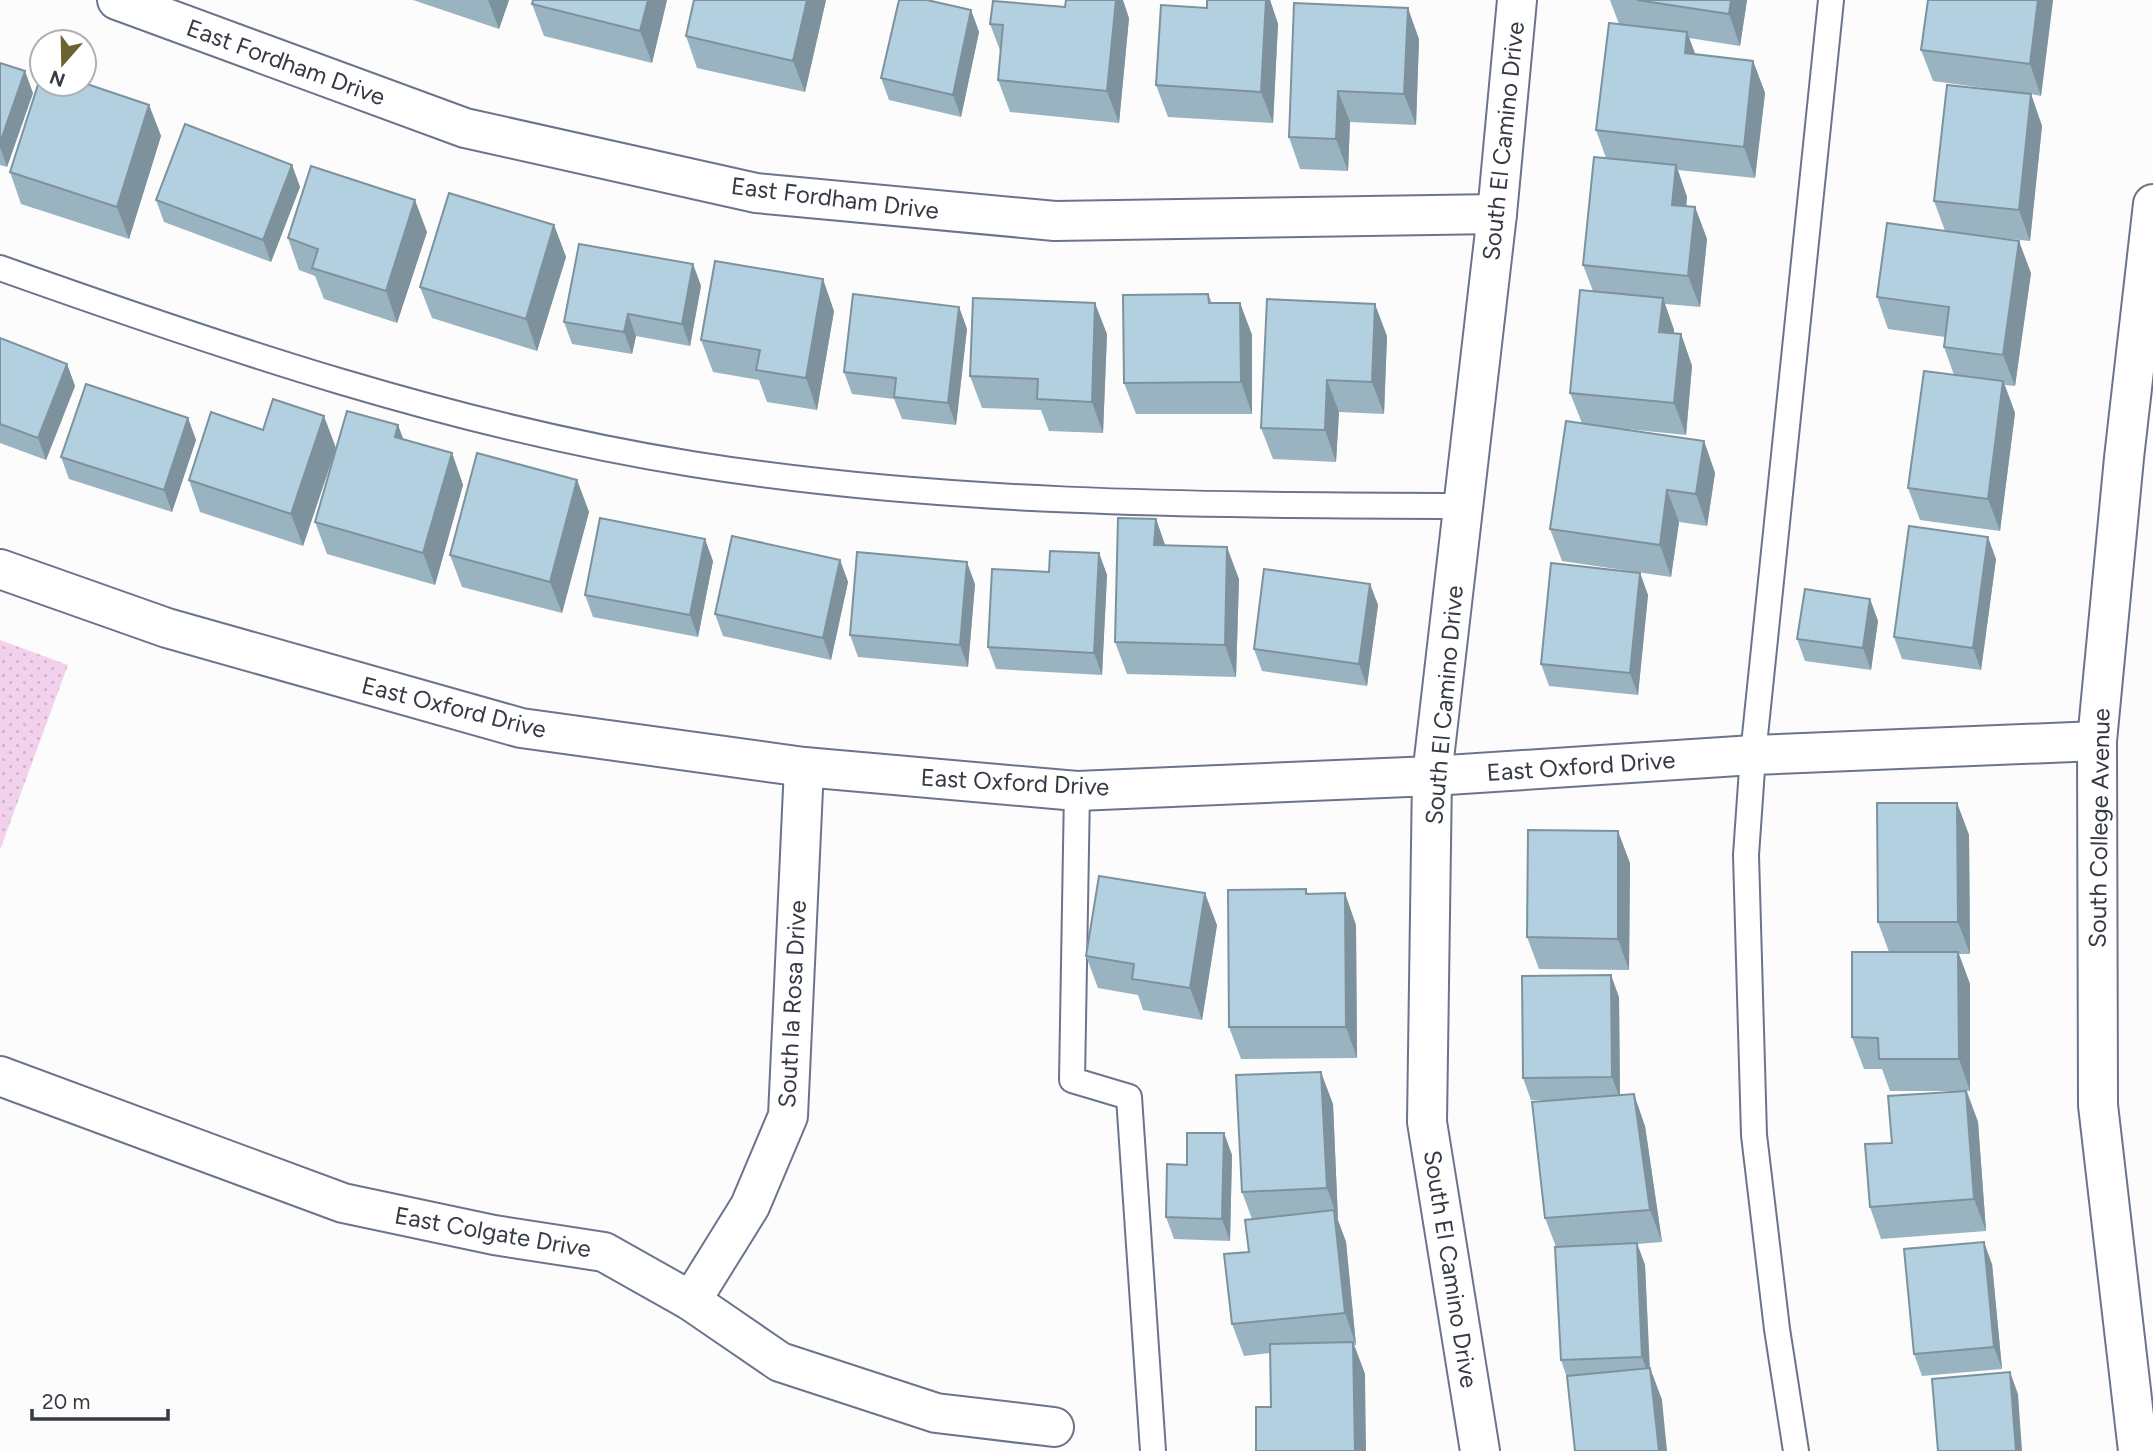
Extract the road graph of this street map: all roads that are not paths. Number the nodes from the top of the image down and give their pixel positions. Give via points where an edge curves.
1 (117, 0) edge
2 (1517, 0) edge
3 (1831, 0) edge
4 (2153, 204) edge
5 (1497, 214) junction
6 (0, 268) edge
7 (1463, 506) junction
8 (0, 569) edge
9 (2097, 741) junction
10 (1752, 755) junction
11 (804, 767) junction
12 (1432, 776) junction
13 (1077, 790) junction
14 (0, 1076) edge
15 (691, 1301) junction
16 (1054, 1427) dead end
17 (2143, 1445) edge
18 (1153, 1451) edge
19 (1480, 1451) edge
20 (1796, 1451) edge

1 - 5 street, East Fordham Drive via 466,128 756,193 1055,221
2 - 5 street, South El Camino Drive
3 - 10 lane
4 - 9 street, South College Avenue
5 - 7 street, South El Camino Drive
6 - 7 lane via 276,363 500,424 692,464 891,489 1095,502
7 - 12 street, South El Camino Drive
8 - 11 street, East Oxford Drive via 167,628 521,728
9 - 10 street, East Oxford Drive
9 - 17 street, South College Avenue via 2098,1105
10 - 12 street, East Oxford Drive
10 - 20 lane via 1746,855 1754,1135
11 - 13 street, East Oxford Drive
11 - 15 street, South la Rosa Drive via 788,1116 750,1206
12 - 13 street, East Oxford Drive
12 - 19 street, South El Camino Drive via 1427,1122
13 - 18 lane via 1072,1080 1129,1097
14 - 15 street, East Colgate Drive via 343,1203 494,1235 604,1252
15 - 16 street, East Colgate Drive via 780,1362 936,1413

